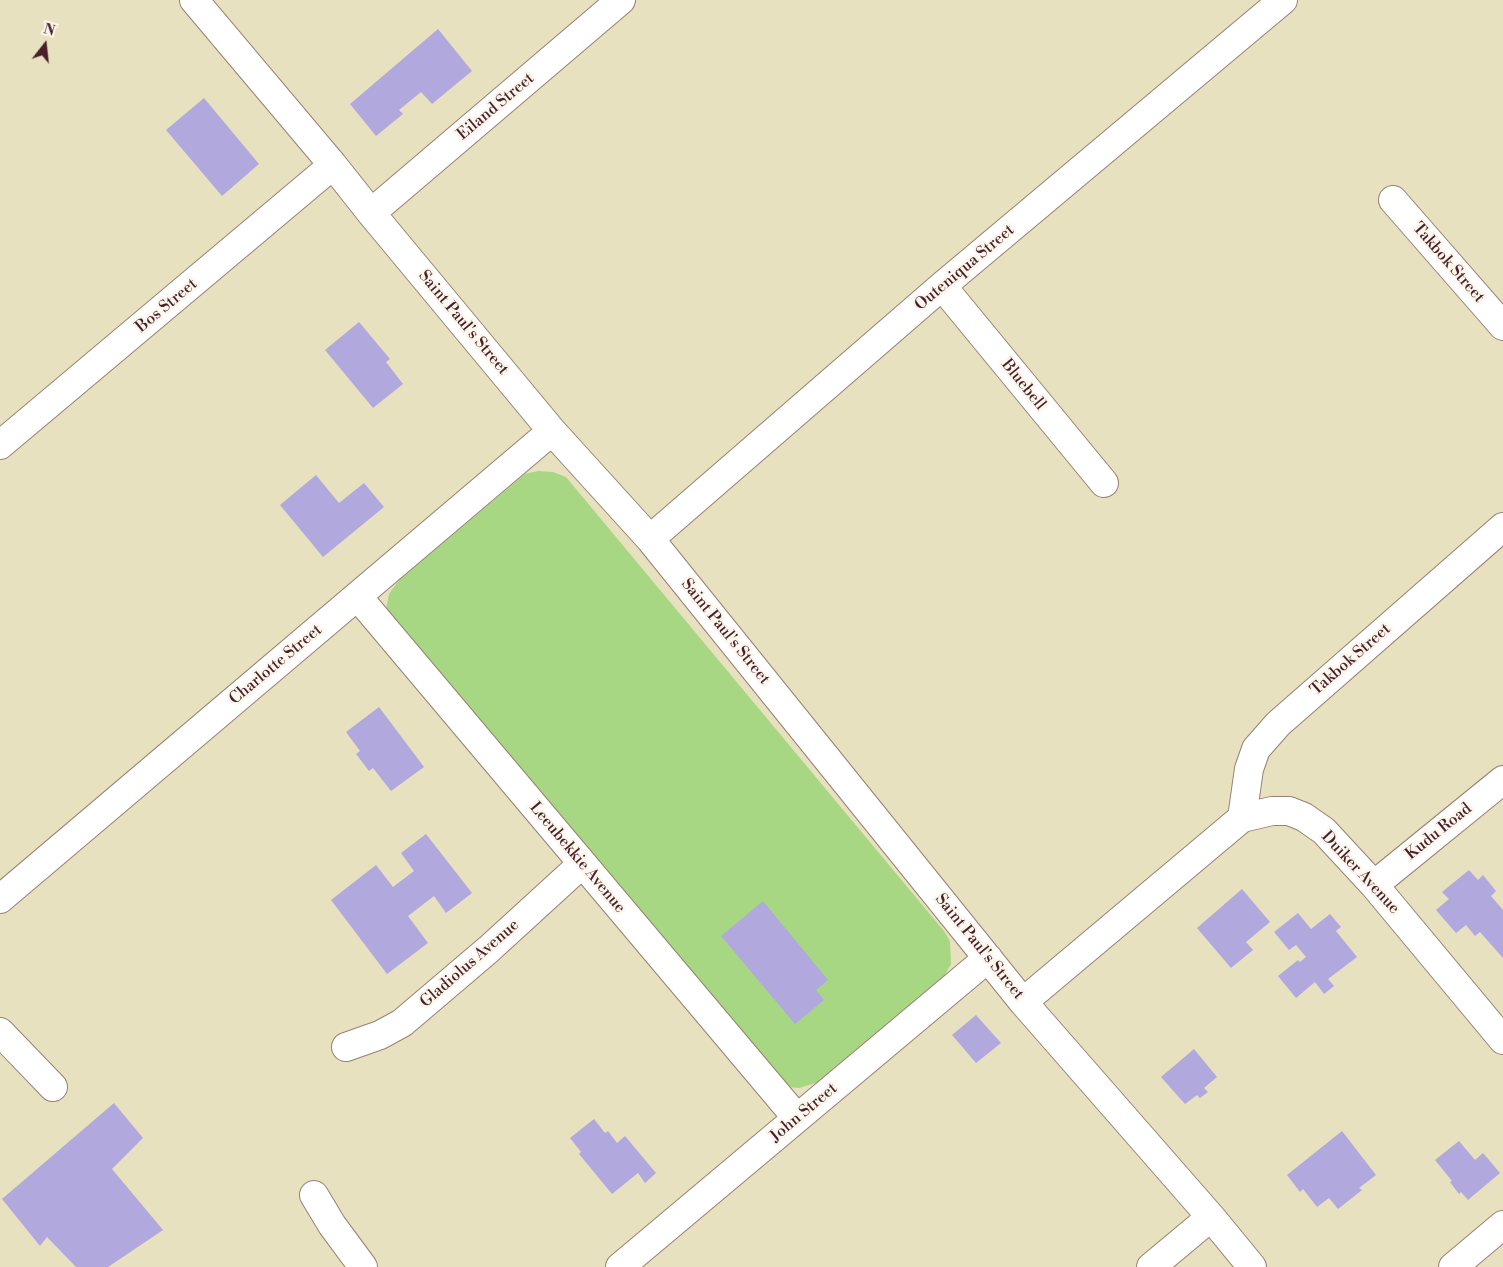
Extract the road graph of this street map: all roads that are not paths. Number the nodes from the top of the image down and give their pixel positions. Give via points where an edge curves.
1 (194, 0) edge
2 (621, 0) edge
3 (1275, 3) edge
4 (333, 165) junction
5 (1393, 200) dead end
6 (371, 213) junction
7 (942, 286) junction
8 (1503, 326) edge
9 (552, 431) junction
10 (0, 445) edge
11 (1104, 483) dead end
12 (1503, 528) edge
13 (650, 540) junction
14 (358, 597) junction
15 (1503, 780) edge
16 (1242, 818) junction
17 (582, 864) junction
18 (1374, 884) junction
19 (0, 899) edge
20 (988, 958) junction
21 (1023, 1002) junction
22 (0, 1032) edge
23 (1503, 1040) edge
24 (346, 1046) dead end
25 (53, 1087) dead end
26 (798, 1118) junction
27 (314, 1195) dead end
28 (1210, 1217) junction
29 (1503, 1225) edge
30 (363, 1267) edge
31 (620, 1267) edge
32 (1150, 1267) edge
33 (1252, 1267) edge
34 (1453, 1267) edge

1 - 4 street, Saint Paul's Street
2 - 6 street, Eiland Street
3 - 7 street, Outeniqua Street
4 - 6 street, Saint Paul's Street
4 - 10 street, Bos Street
5 - 8 street, Takbok Street
6 - 9 street, Saint Paul's Street
7 - 11 street, Bluebell
7 - 13 street, Outeniqua Street
9 - 13 street, Saint Paul's Street
9 - 14 street, Charlotte Street
12 - 16 street, Takbok Street via 1278,724 1256,748 1249,769
13 - 20 street, Saint Paul's Street
14 - 17 street, Leeubekkie Avenue
14 - 19 street, Charlotte Street
15 - 18 street, Kudu Road
16 - 18 street, Duiker Avenue via 1272,811 1289,811 1304,817 1324,831
16 - 21 street, Duiker Avenue
17 - 24 street, Gladiolus Avenue via 402,1023 380,1035
17 - 26 street, Leeubekkie Avenue
18 - 23 street, Duiker Avenue
20 - 21 street, Saint Paul's Street
20 - 26 street, John Street
21 - 28 street, Saint Paul's Street
22 - 25 street
26 - 31 street, John Street
27 - 30 street
28 - 32 street
28 - 33 street, Saint Paul's Street
29 - 34 street

